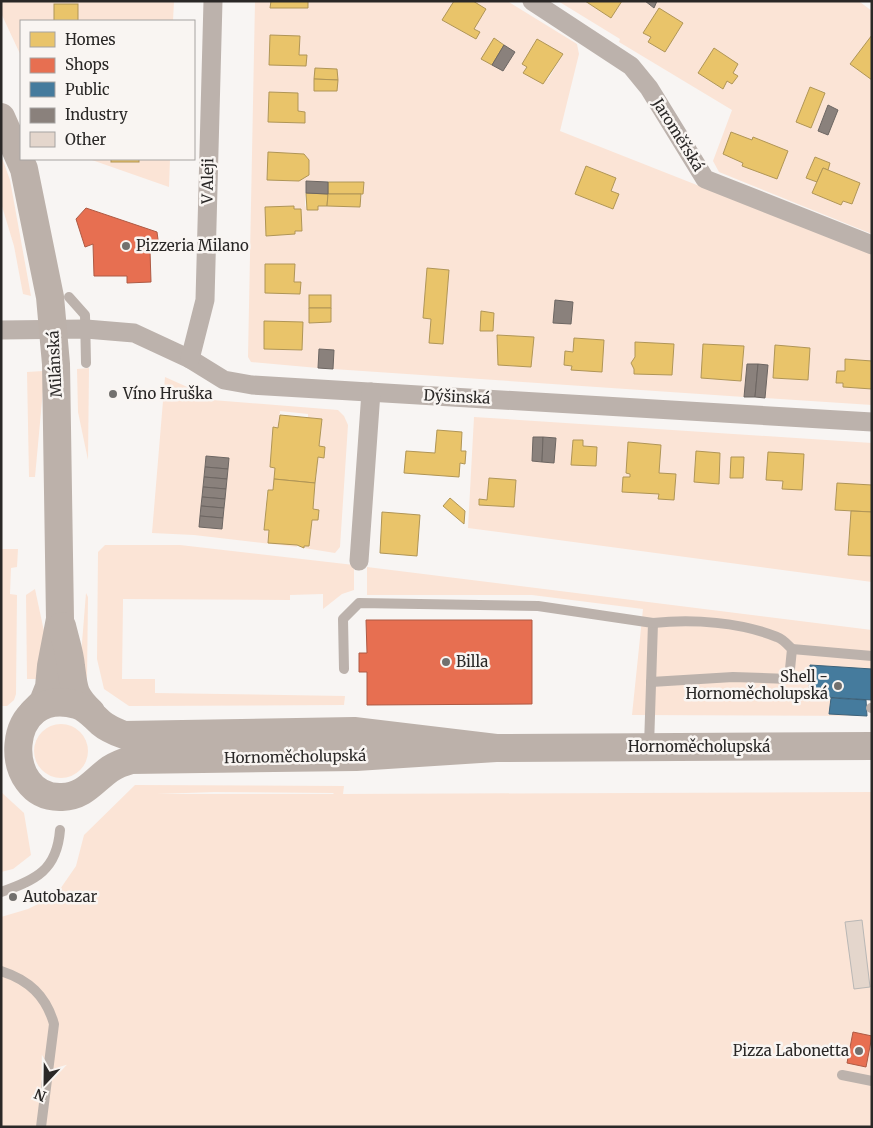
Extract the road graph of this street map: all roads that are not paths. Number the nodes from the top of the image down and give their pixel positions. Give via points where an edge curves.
1 (213, 1) edge
2 (532, 1) edge
3 (1, 117) edge
4 (20, 160) edge
5 (20, 160) edge
6 (872, 246) edge
7 (69, 297) dead end
8 (1, 330) edge
9 (54, 330) junction
10 (86, 330) junction
11 (190, 359) junction
12 (86, 363) dead end
13 (370, 392) junction
14 (872, 422) edge
15 (359, 561) dead end
16 (60, 618) junction
17 (653, 623) junction
18 (792, 649) junction
19 (872, 656) edge
20 (344, 669) dead end
21 (652, 682) junction
22 (96, 718) junction
23 (18, 722) edge
24 (872, 746) edge
25 (649, 747) junction
26 (496, 748) junction
27 (10, 767) edge
28 (99, 779) junction
29 (60, 830) dead end
30 (1, 892) edge
31 (1, 971) edge
32 (842, 1075) dead end
33 (872, 1081) edge
34 (41, 1127) edge

1 - 11 street, V Aleji via 205,300
2 - 6 street, Jaroměřská via 630,66 649,88 705,179
3 - 4 street, Milánská
5 - 9 street, Milánská via 50,297
7 - 10 lane via 85,315
8 - 9 street, Dýšinská
9 - 10 street, Dýšinská
9 - 16 street, Milánská
10 - 11 street, Dýšinská via 134,334
10 - 12 lane
11 - 13 street, Dýšinská via 224,380 252,385
13 - 14 street, Dýšinská
13 - 15 street
16 - 22 street, Milánská via 74,691
16 - 23 street, Milánská via 50,687 43,702
17 - 18 lane via 678,621 740,626 779,637
17 - 20 lane via 538,606 359,603 343,619
17 - 21 lane
18 - 19 lane
18 - 21 lane via 789,678
21 - 25 lane
22 - 23 street, Hornoměcholupská via 78,705 62,703 47,704
22 - 26 street, Hornoměcholupská via 109,729 124,735 354,731
22 - 28 street via 107,737 109,752
23 - 27 street, Hornoměcholupská via 15,756
24 - 25 street, Hornoměcholupská
25 - 26 street, Hornoměcholupská
26 - 28 street, Hornoměcholupská via 356,756 131,760 110,768
27 - 28 street, Hornoměcholupská via 44,794 60,797 75,796
29 - 30 lane via 57,850 46,870 27,883
31 - 34 lane via 26,981 36,990 50,1011 54,1024
32 - 33 lane

